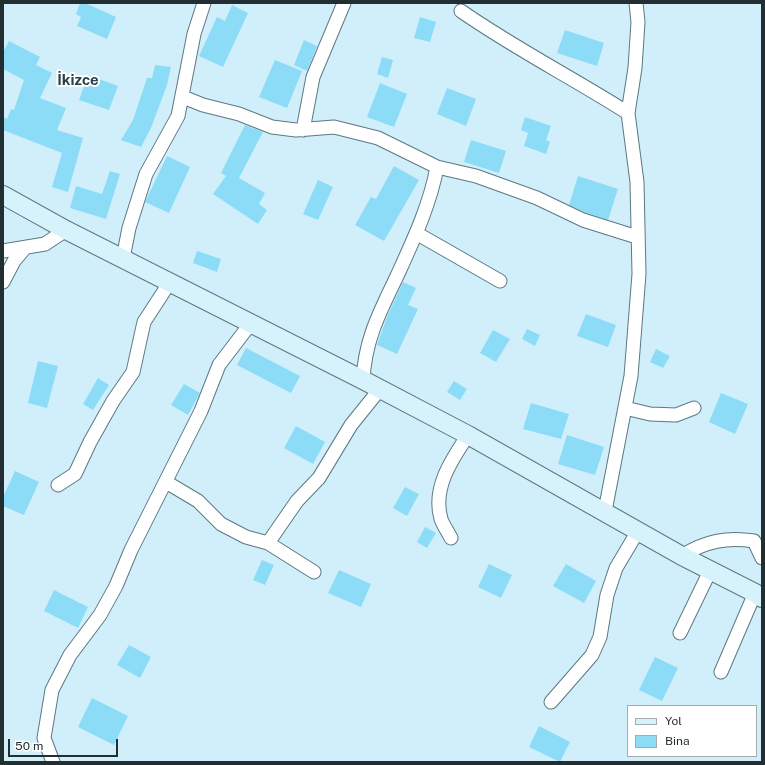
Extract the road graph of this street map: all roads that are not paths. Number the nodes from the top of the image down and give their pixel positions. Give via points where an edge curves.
1 (204, 3) edge
2 (344, 3) edge
3 (633, 4) edge
4 (461, 11) dead end
5 (183, 97) junction
6 (628, 113) junction
7 (303, 130) junction
8 (437, 167) junction
9 (3, 196) edge
10 (66, 230) junction
11 (416, 233) junction
12 (636, 236) junction
13 (25, 248) junction
14 (3, 251) edge
15 (123, 258) junction
16 (500, 281) dead end
17 (3, 282) edge
18 (170, 282) junction
19 (251, 323) junction
20 (363, 380) junction
21 (380, 389) junction
22 (625, 408) junction
23 (694, 408) dead end
24 (468, 435) junction
25 (166, 482) junction
26 (58, 485) dead end
27 (605, 511) junction
28 (638, 531) junction
29 (451, 538) dead end
30 (268, 543) junction
31 (682, 556) junction
32 (762, 558) edge
33 (710, 571) junction
34 (314, 572) dead end
35 (759, 596) edge
36 (680, 634) dead end
37 (721, 672) dead end
38 (551, 702) dead end
39 (53, 762) edge

1 - 5 street via 194,34
2 - 7 street via 313,77
3 - 6 street via 638,22 635,68
4 - 6 street via 495,35 542,60
5 - 7 street via 272,127
5 - 15 street via 178,116 146,174 129,228
6 - 12 street via 637,182
7 - 8 street via 334,127 378,138
8 - 11 street
8 - 12 street via 476,176 537,198 583,220
9 - 10 main road
10 - 13 street via 45,244
10 - 15 main road
11 - 16 street
11 - 20 street via 378,314 364,358
12 - 22 street via 639,274 631,376
13 - 14 street
13 - 17 street via 14,261
15 - 18 main road
18 - 19 main road
18 - 26 street via 144,322 132,372 90,442 76,474
19 - 20 main road
19 - 25 street via 219,365
20 - 21 main road
21 - 24 main road
21 - 30 street via 350,425 319,478 297,501
22 - 23 street via 650,414 676,416
22 - 27 street
24 - 27 main road
24 - 29 street via 450,461 439,501 441,518
25 - 30 street via 198,501 221,524 246,537
25 - 39 street via 100,615 70,655 52,690 44,738
27 - 28 main road
28 - 31 main road
28 - 38 street via 616,568 607,595 600,637 592,655
30 - 34 street
31 - 32 street via 713,541 734,538 754,542
31 - 33 main road
33 - 35 main road
33 - 36 street
35 - 37 street

